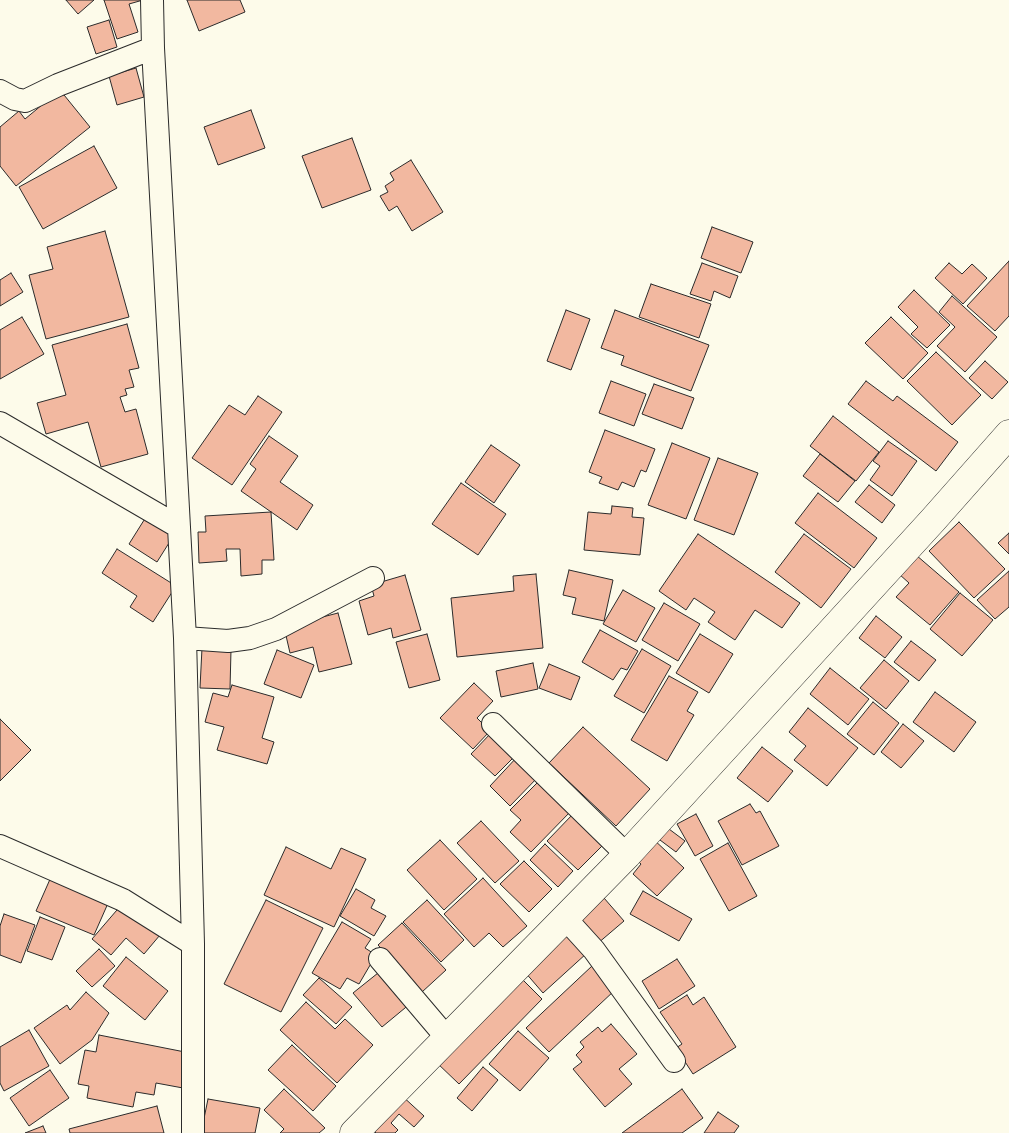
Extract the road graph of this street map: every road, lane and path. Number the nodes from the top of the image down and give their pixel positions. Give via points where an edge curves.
1 (152, 0) edge
2 (153, 48) junction
3 (0, 91) edge
4 (0, 423) edge
5 (1009, 434) edge
6 (179, 527) junction
7 (373, 578) dead end
8 (186, 638) junction
9 (493, 724) dead end
10 (0, 846) edge
11 (627, 856) junction
12 (565, 918) junction
13 (193, 944) junction
14 (380, 959) dead end
15 (447, 1038) junction
16 (674, 1062) dead end
17 (193, 1133) edge
18 (354, 1133) edge

1 - 2 street
2 - 3 street via 24,101
2 - 6 street
4 - 6 street
5 - 11 street
6 - 8 street
7 - 8 street via 276,629 250,638 228,641
8 - 13 street
9 - 11 street
10 - 13 street via 123,900
11 - 12 street
12 - 15 street
12 - 16 street via 594,950
13 - 17 street
14 - 15 street
15 - 18 street

